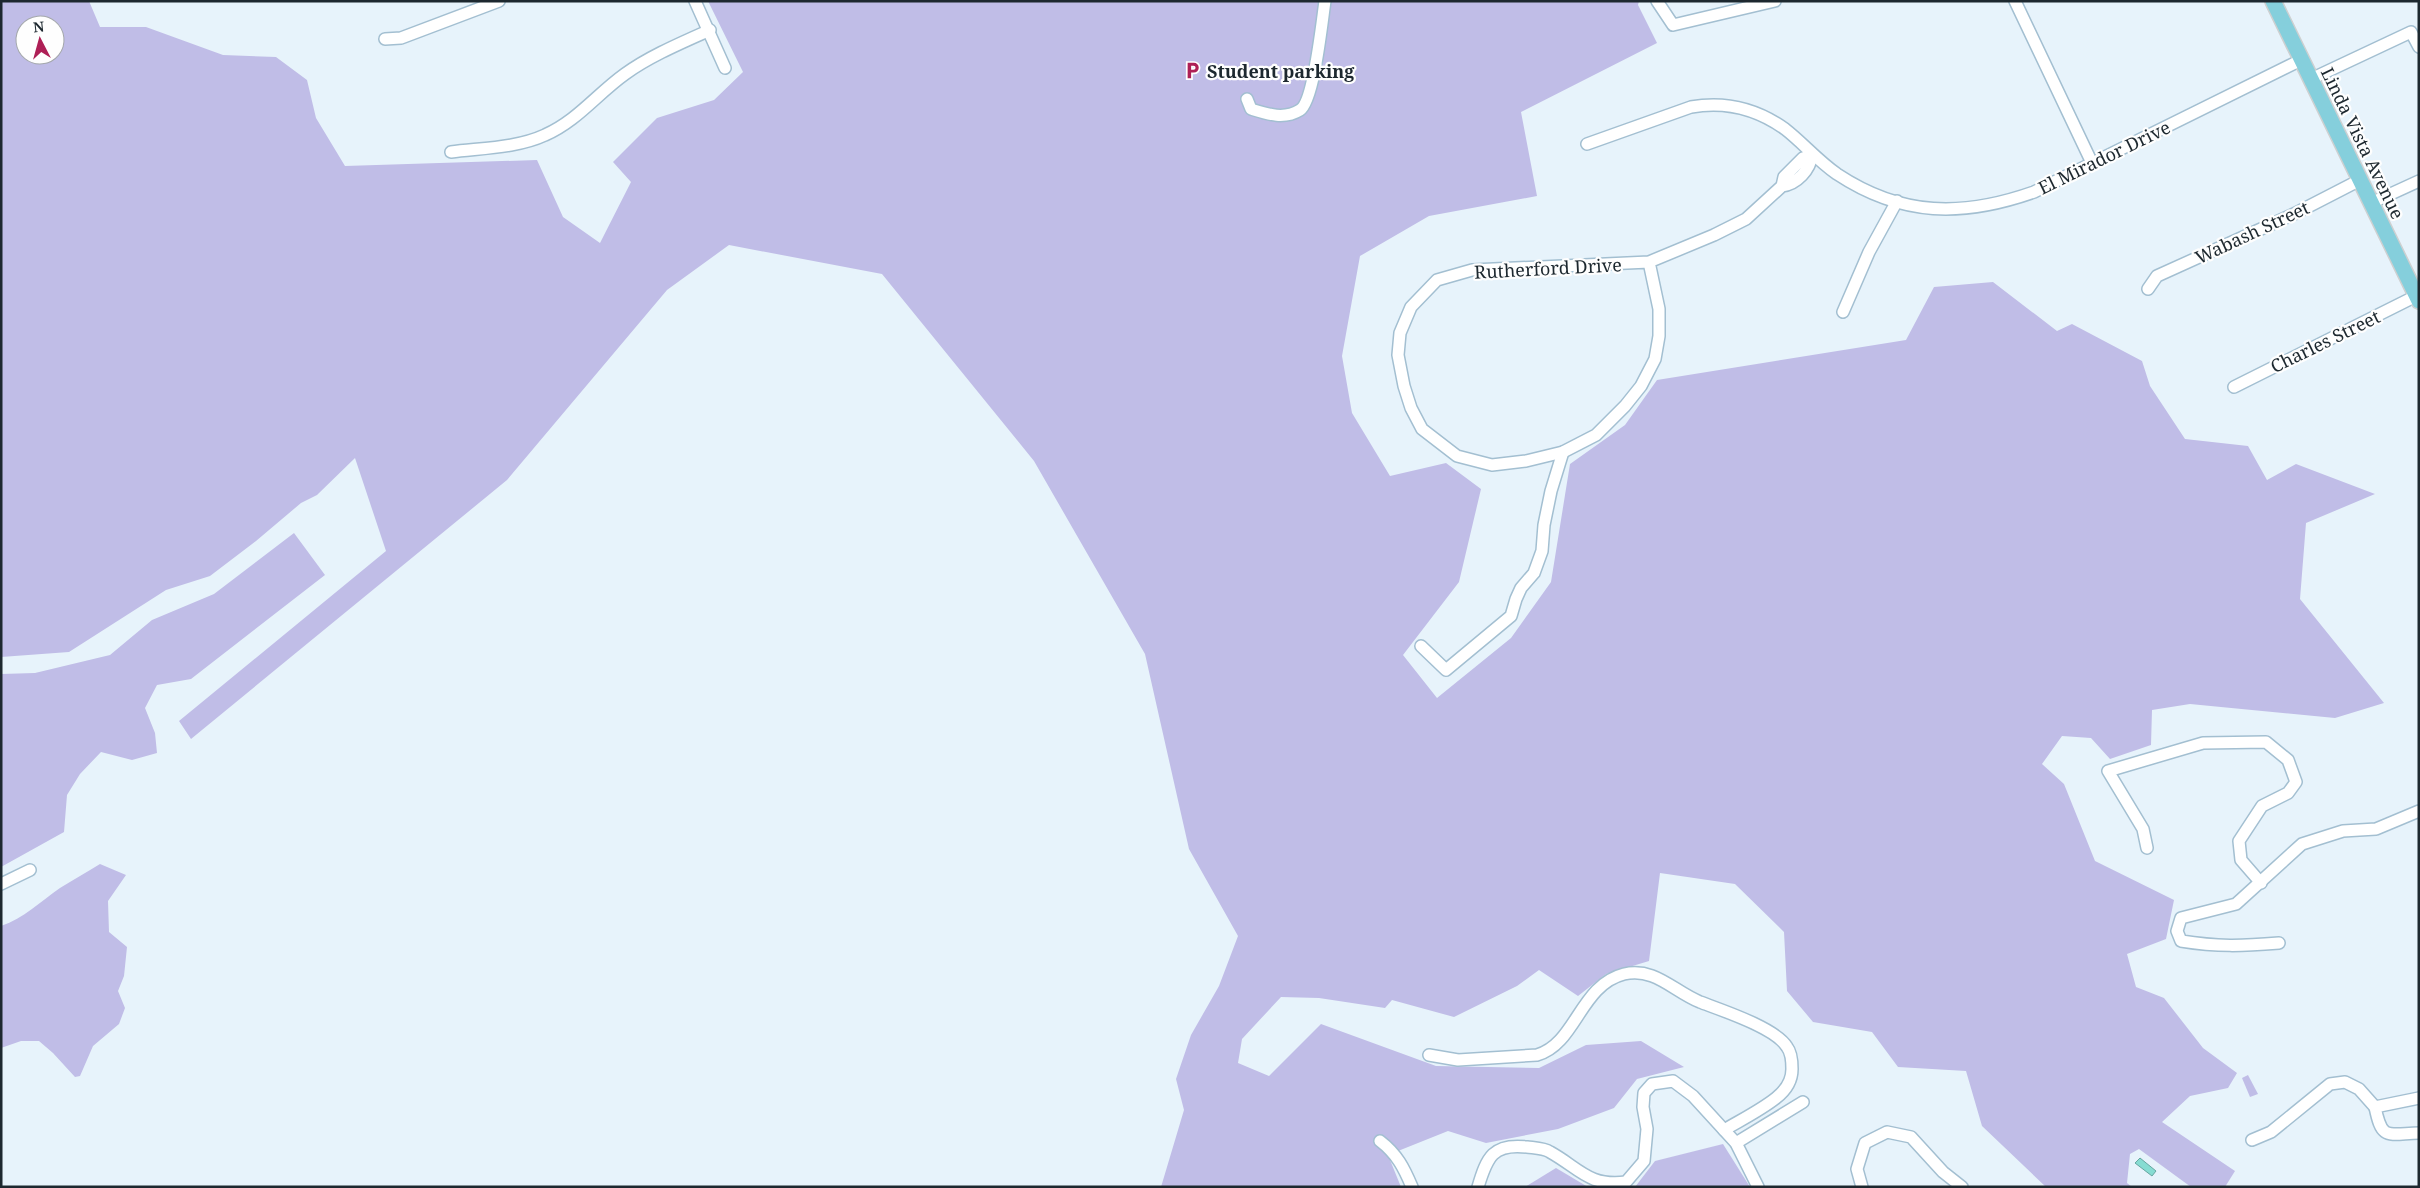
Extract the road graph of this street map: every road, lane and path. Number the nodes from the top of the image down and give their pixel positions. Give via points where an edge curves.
1 (499, 1) edge
2 (695, 1) edge
3 (1325, 1) edge
4 (1657, 1) edge
5 (1775, 1) edge
6 (2015, 1) edge
7 (2273, 1) edge
8 (710, 30) junction
9 (385, 38) dead end
10 (2419, 48) edge
11 (2301, 60) junction
12 (725, 68) dead end
13 (2311, 79) junction
14 (1247, 98) dead end
15 (1587, 144) dead end
16 (451, 152) dead end
17 (1812, 156) junction
18 (2092, 164) junction
19 (2360, 180) junction
20 (2419, 181) edge
21 (1897, 202) junction
22 (2371, 203) junction
23 (1649, 262) junction
24 (2148, 289) dead end
25 (2418, 298) edge
26 (1842, 312) dead end
27 (2234, 387) dead end
28 (1563, 452) junction
29 (1421, 646) dead end
30 (2419, 811) edge
31 (2146, 848) dead end
32 (30, 870) dead end
33 (2261, 883) junction
34 (1, 884) edge
35 (2279, 943) dead end
36 (1429, 1055) dead end
37 (2419, 1098) edge
38 (1803, 1102) dead end
39 (2375, 1107) junction
40 (1724, 1130) junction
41 (2419, 1133) edge
42 (2252, 1140) dead end
43 (1380, 1141) dead end
44 (1736, 1142) junction
45 (1412, 1187) edge
46 (1478, 1187) edge
47 (1758, 1187) edge
48 (1862, 1187) edge
49 (1962, 1187) edge

1 - 9 street via 401,38
2 - 8 street
3 - 14 street via 1308,100 1302,109 1272,116 1251,109
4 - 5 street via 1673,25
6 - 18 street
7 - 11 main road, Linda Vista Avenue
8 - 12 street
8 - 16 street via 640,64 574,118 545,135 510,145
10 - 13 street via 2411,32
11 - 13 main road, Linda Vista Avenue
11 - 18 street, El Mirador Drive
13 - 19 main road, Linda Vista Avenue
15 - 17 street, El Mirador Drive via 1691,107 1721,104 1740,107 1785,130
17 - 21 street, El Mirador Drive via 1866,190
17 - 23 street, Rutherford Drive via 1810,166 1791,185 1782,186 1746,219
18 - 21 street, El Mirador Drive via 2034,192 1999,204 1968,209 1932,209
19 - 22 main road, Linda Vista Avenue
19 - 24 street, Wabash Street via 2294,214 2157,276
20 - 22 street
21 - 26 street via 1869,252
22 - 25 main road, Linda Vista Avenue
23 - 28 street, Rutherford Drive via 1659,309 1660,336 1655,359 1641,386 1619,414 1596,435
23 - 28 street, Rutherford Drive via 1472,270 1437,280 1411,306 1400,333 1399,348 1404,386 1422,430 1457,456 1492,465
25 - 27 street, Charles Street
28 - 29 street via 1551,491 1542,551 1534,574 1521,588 1512,616 1446,670
30 - 33 street via 2376,829 2342,831 2302,844
31 - 33 street via 2143,829 2108,771 2203,743 2266,742 2288,760 2296,782 2288,793 2262,806 2239,841 2241,860
32 - 34 street
33 - 35 street via 2236,904 2181,918 2177,931 2181,941 2224,947
36 - 40 street via 1458,1060 1547,1052 1602,984 1624,974 1647,973 1697,1001 1751,1022 1788,1047 1792,1074 1786,1087 1776,1098
37 - 39 street
38 - 44 street
39 - 41 street via 2379,1127 2384,1132
39 - 42 street via 2346,1082 2330,1084 2271,1132
40 - 44 street
40 - 46 street via 1693,1096 1673,1081 1652,1084 1644,1093 1647,1129 1644,1161 1626,1182 1611,1184 1580,1174 1549,1151 1517,1146 1493,1152
43 - 45 street via 1400,1161
44 - 47 street
48 - 49 street via 1857,1169 1865,1143 1887,1132 1911,1137 1943,1172

